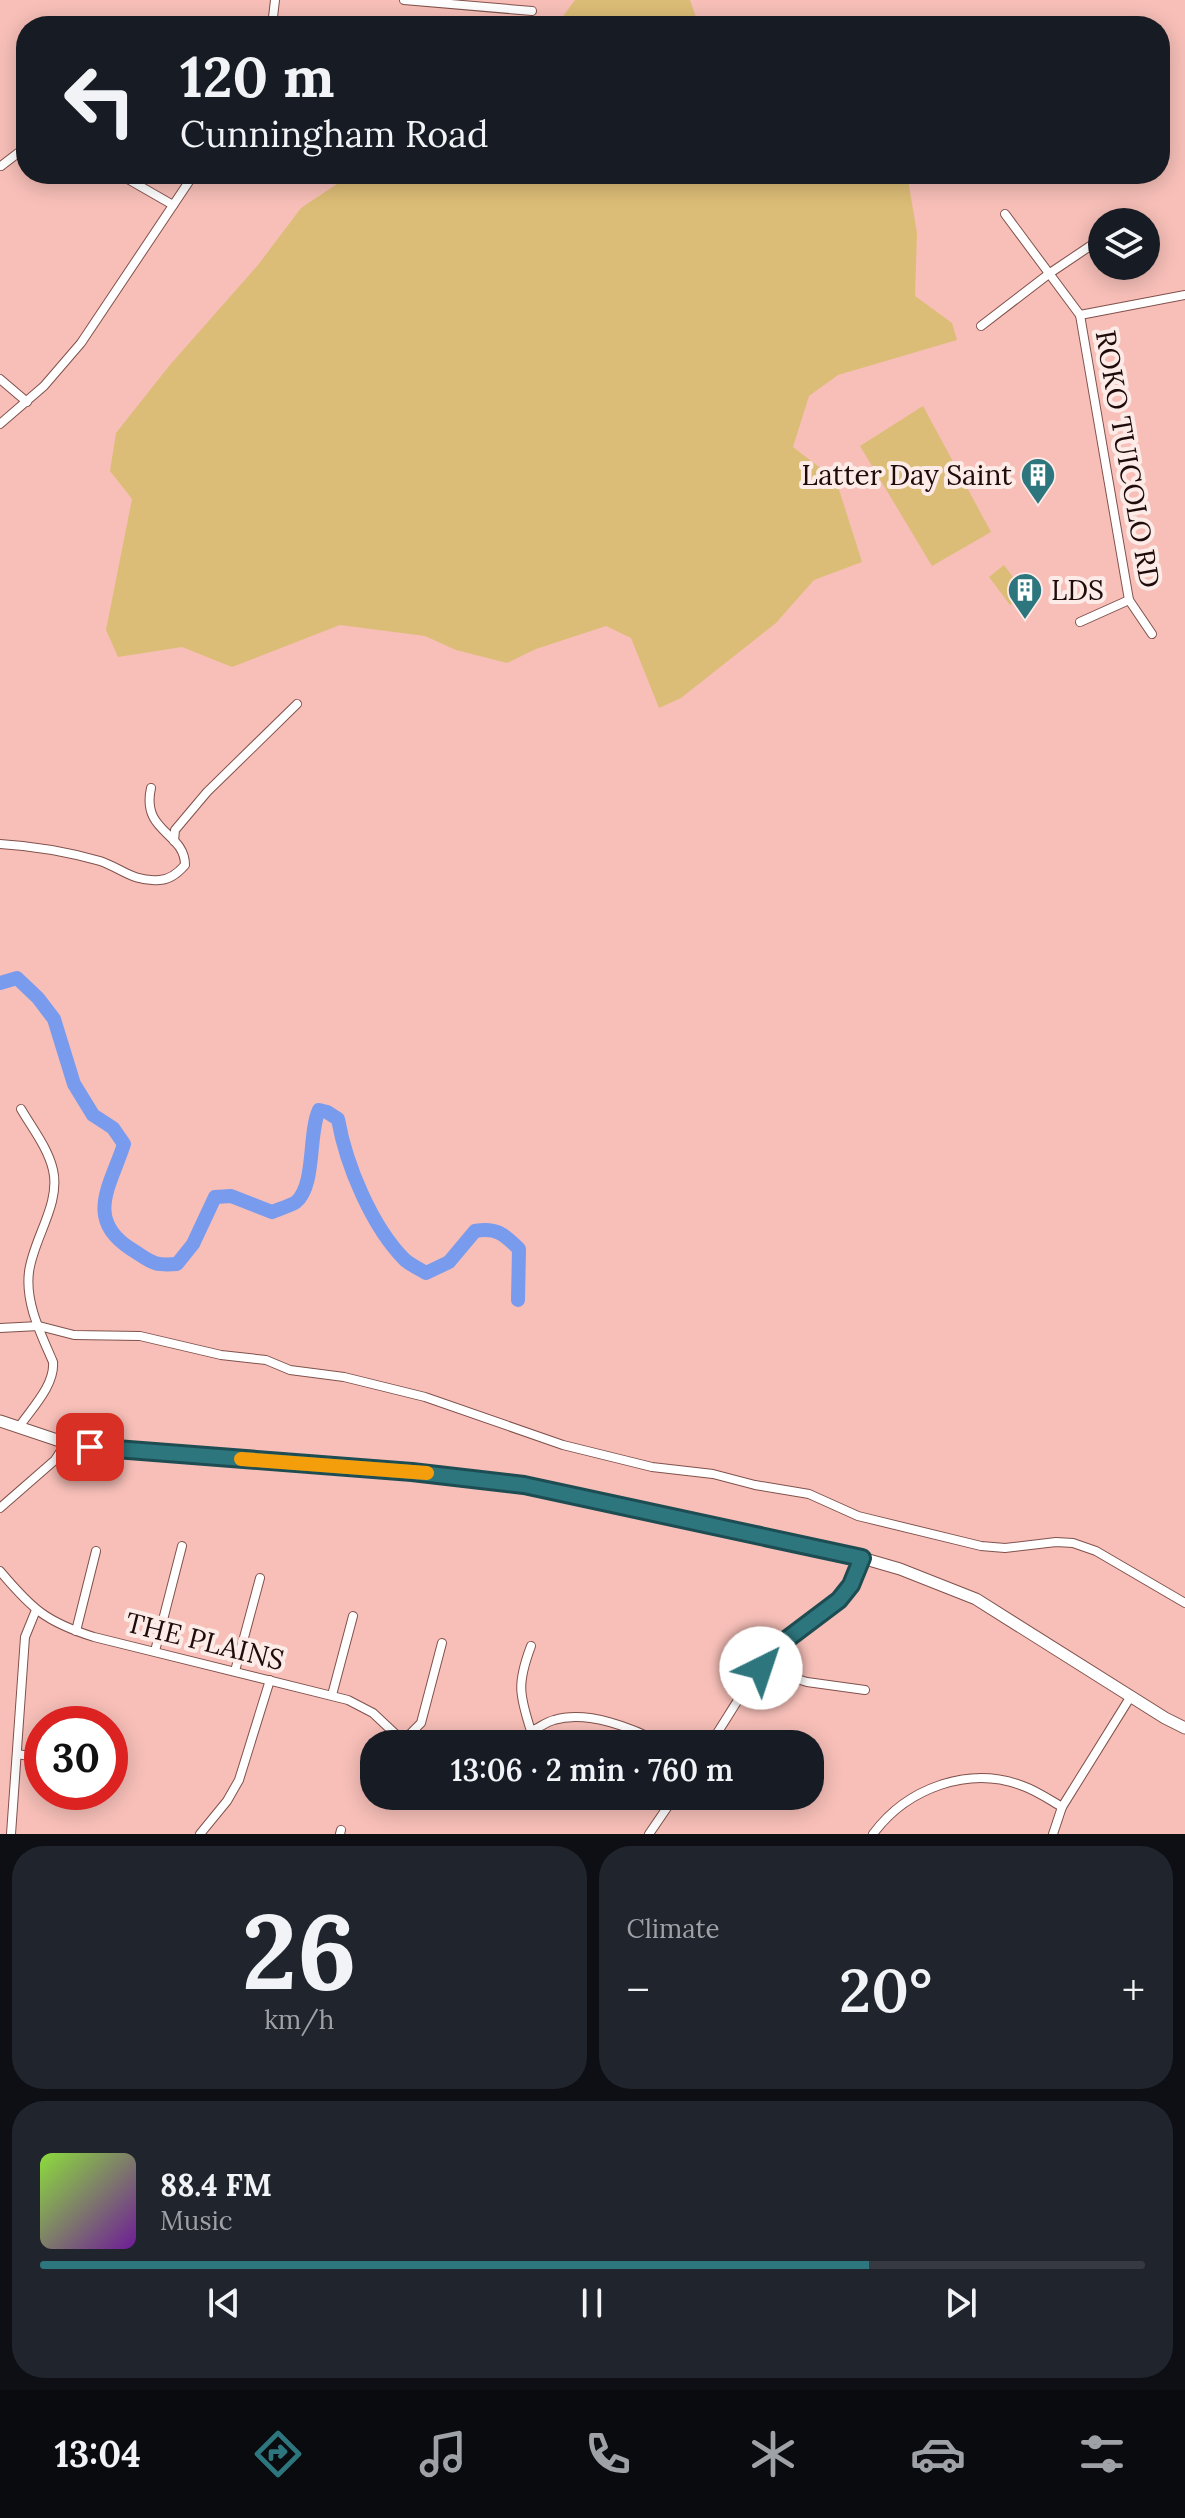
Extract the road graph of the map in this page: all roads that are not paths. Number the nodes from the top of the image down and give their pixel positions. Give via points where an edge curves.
1 (404, 0) edge
2 (481, 3) edge
3 (532, 11) dead end
4 (136, 184) edge
5 (187, 184) edge
6 (173, 205) junction
7 (1005, 214) dead end
8 (1088, 247) edge
9 (1050, 273) junction
10 (1185, 295) edge
11 (1080, 315) junction
12 (981, 326) dead end
13 (0, 379) edge
14 (27, 402) junction
15 (0, 424) edge
16 (1129, 600) junction
17 (1080, 622) dead end
18 (1152, 634) dead end
19 (297, 704) dead end
20 (151, 788) dead end
21 (174, 841) junction
22 (0, 844) edge
23 (21, 1109) dead end
24 (39, 1326) junction
25 (0, 1328) edge
26 (0, 1421) edge
27 (19, 1427) junction
28 (66, 1443) junction
29 (0, 1508) edge
30 (182, 1546) dead end
31 (96, 1551) dead end
32 (862, 1558) junction
33 (0, 1571) edge
34 (260, 1578) dead end
35 (1185, 1603) edge
36 (36, 1610) junction
37 (353, 1616) dead end
38 (76, 1631) junction
39 (442, 1643) dead end
40 (531, 1646) dead end
41 (155, 1651) junction
42 (761, 1668) junction
43 (235, 1671) junction
44 (270, 1680) junction
45 (865, 1690) dead end
46 (332, 1695) junction
47 (1131, 1696) junction
48 (1185, 1728) edge
49 (391, 1730) edge
50 (415, 1730) edge
51 (531, 1730) edge
52 (533, 1730) edge
53 (633, 1730) edge
54 (719, 1730) edge
55 (17, 1754) junction
56 (24, 1755) edge
57 (1062, 1807) junction
58 (665, 1810) edge
59 (11, 1834) edge
60 (200, 1834) edge
61 (649, 1834) edge
62 (873, 1834) edge
63 (1053, 1834) edge

1 - 2 street
2 - 3 street
4 - 6 street
5 - 6 street
6 - 14 street via 81,343
7 - 9 street, ROKO TUICOLO RD
8 - 9 street
9 - 11 street, ROKO TUICOLO RD
9 - 12 street
10 - 11 street
11 - 16 street, ROKO TUICOLO RD
13 - 14 street
14 - 15 street
16 - 17 street
16 - 18 street, ROKO TUICOLO RD
19 - 21 street via 207,792 175,830
20 - 21 street via 152,817
21 - 22 street via 185,865 163,880 146,880 60,852
23 - 24 street via 54,1172 29,1271 31,1305
24 - 25 street
24 - 27 street via 54,1372
24 - 35 street via 74,1335 140,1336 380,1385 563,1445 652,1467 809,1494 858,1516 981,1546 1081,1545
26 - 27 main road
27 - 28 main road
28 - 29 street via 55,1460
28 - 32 main road via 524,1485
30 - 41 street
31 - 38 street
32 - 42 street via 839,1600 782,1643
32 - 47 main road via 976,1599
33 - 36 street, THE PLAINS
34 - 43 street
36 - 38 street, THE PLAINS
36 - 55 street via 25,1637
37 - 46 street
38 - 41 street, THE PLAINS
39 - 50 street
40 - 51 street via 520,1687
41 - 43 street, THE PLAINS
42 - 45 street via 807,1682
42 - 54 street
43 - 44 street, THE PLAINS
44 - 46 street, THE PLAINS
44 - 60 street via 239,1780
46 - 49 street, THE PLAINS via 373,1713
47 - 48 main road
47 - 57 street
52 - 53 street via 553,1720 583,1719
55 - 56 street
55 - 59 street
57 - 62 street via 1023,1786 994,1779 962,1780 916,1794
57 - 63 street
58 - 61 street

